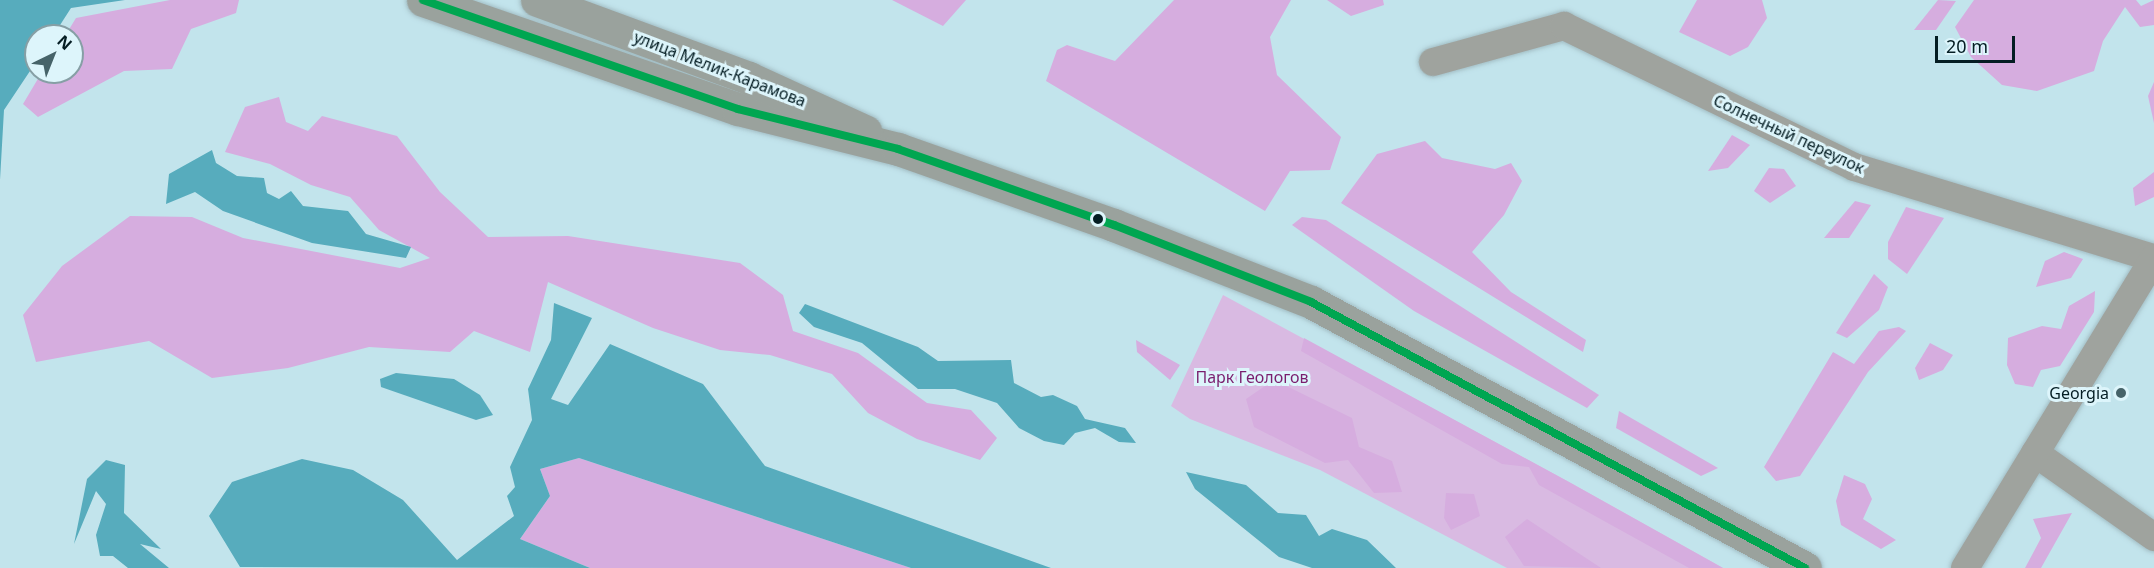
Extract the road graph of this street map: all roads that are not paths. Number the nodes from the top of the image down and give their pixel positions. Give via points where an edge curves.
1 (423, 0) edge
2 (537, 0) edge
3 (1433, 62) dead end
4 (898, 149) junction
5 (2154, 258) edge
6 (2035, 453) junction
7 (2146, 523) edge
8 (1805, 568) edge
9 (1965, 568) edge

1 - 4 main road, улица Мелик-Карамова via 738,109
2 - 4 main road, улица Мелик-Карамова via 814,104
3 - 5 street, Солнечный переулок via 1564,26 1854,167
4 - 8 main road, улица Мелик-Карамова via 1114,225 1311,303
5 - 6 street
6 - 7 street
6 - 9 street

